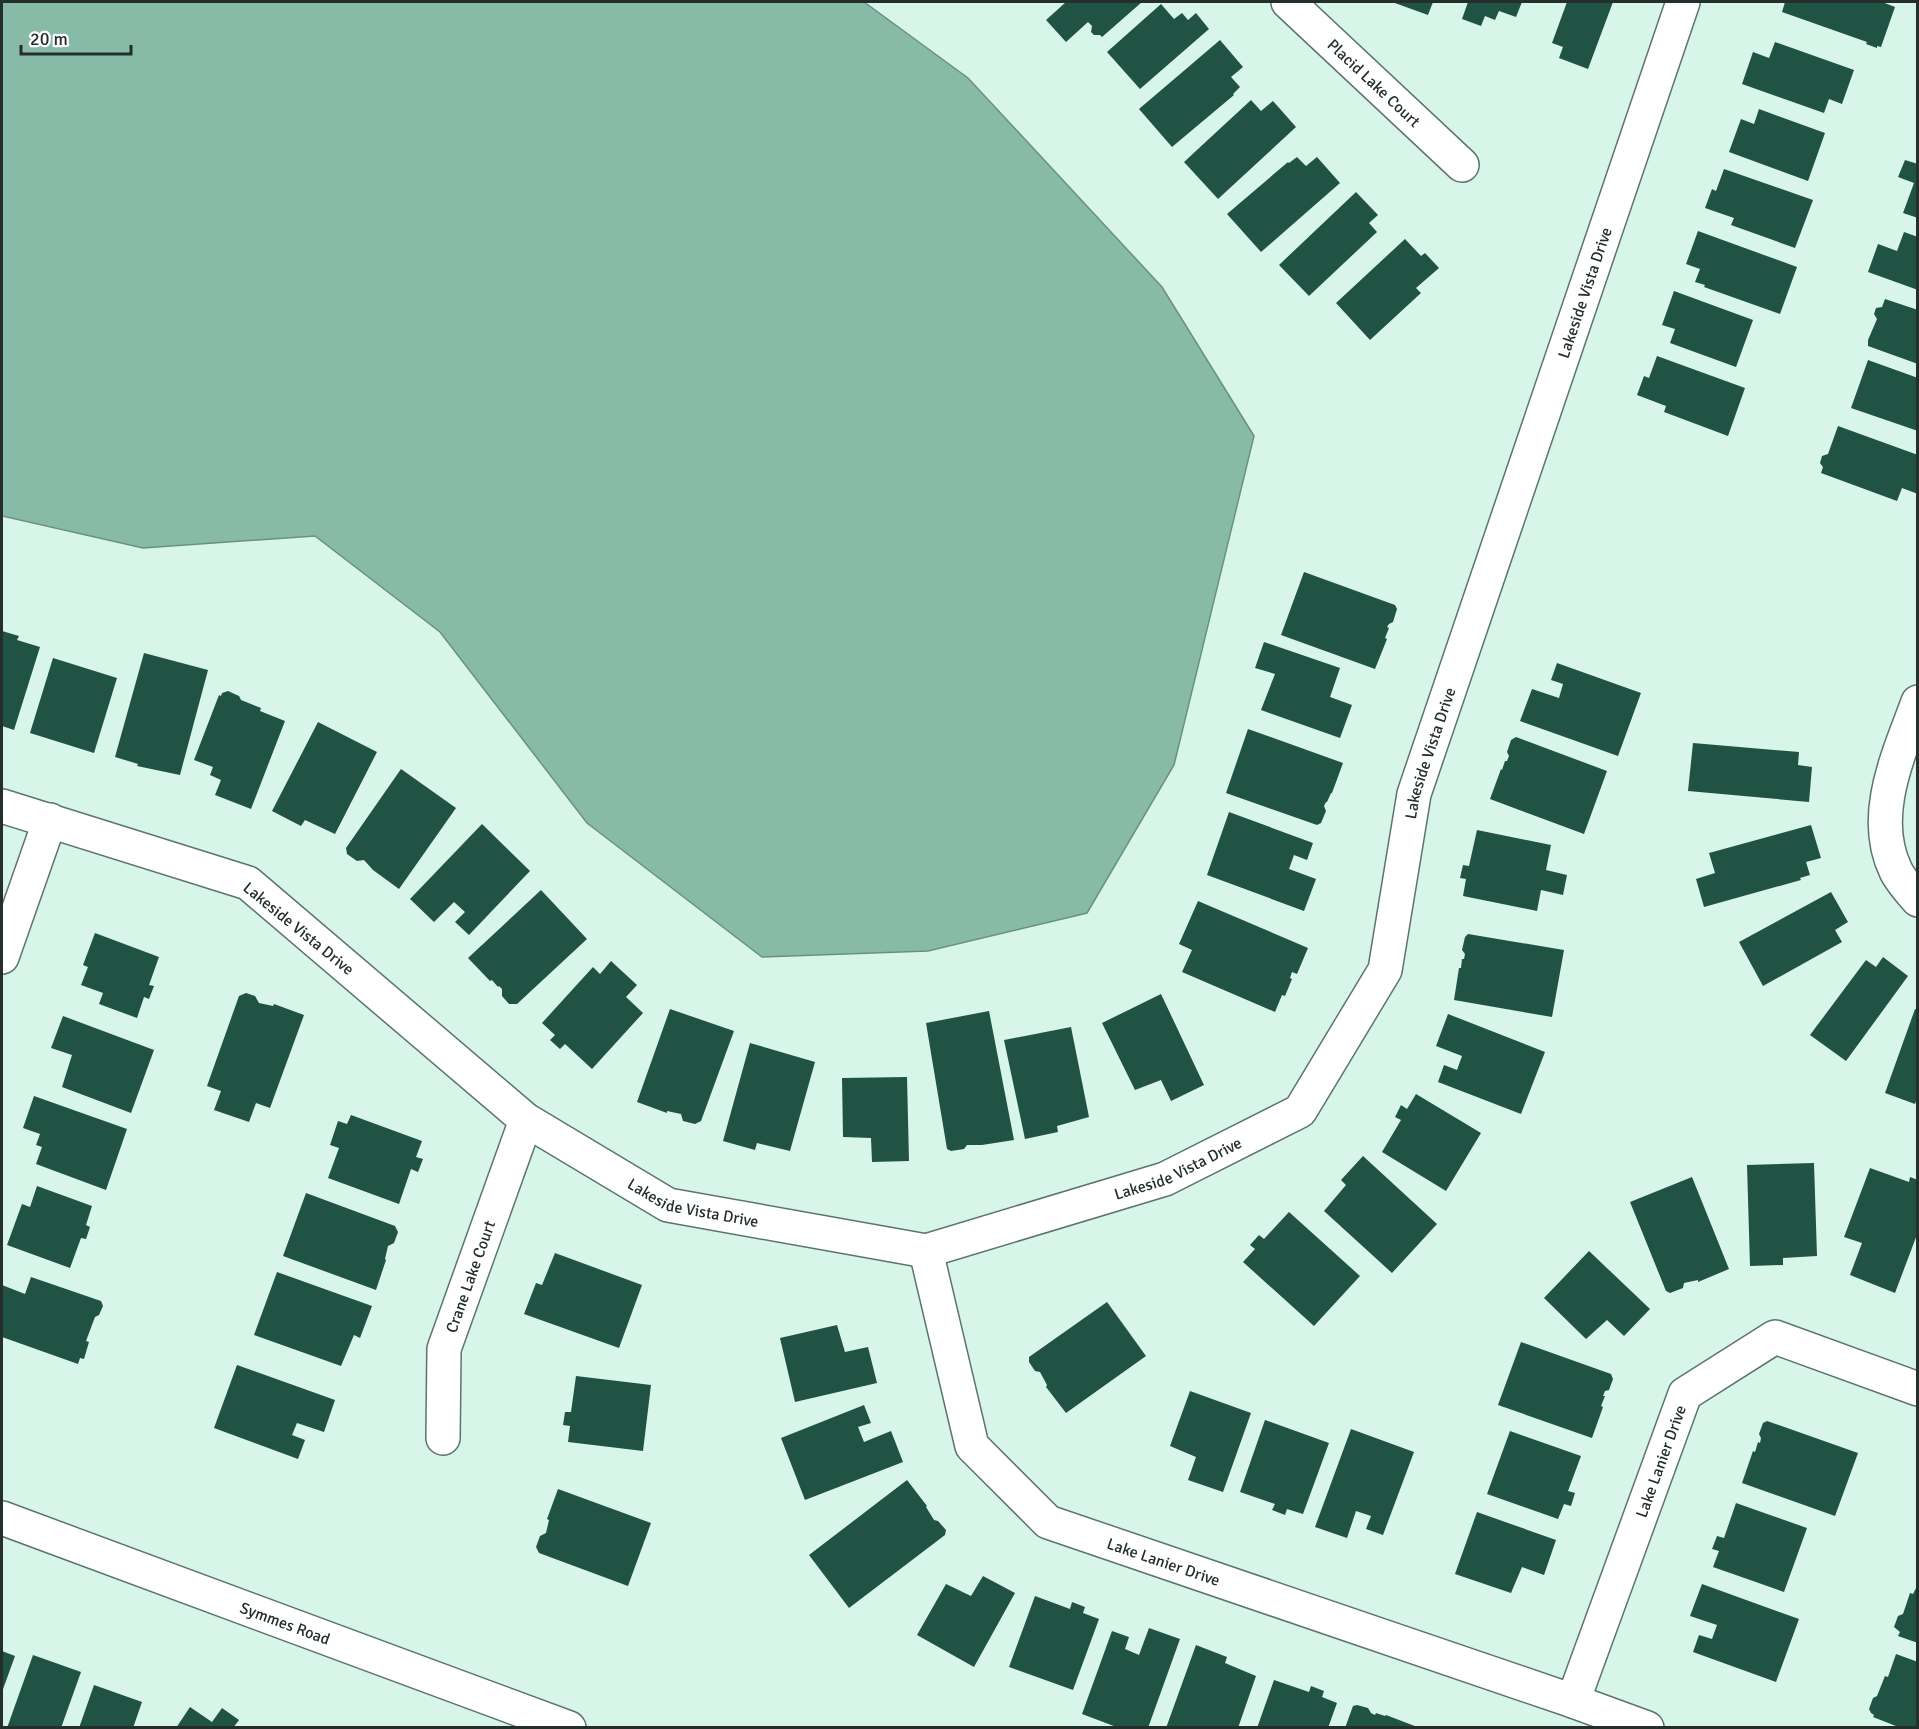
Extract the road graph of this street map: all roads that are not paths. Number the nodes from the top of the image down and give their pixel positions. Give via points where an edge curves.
1 (1288, 2) edge
2 (1683, 2) edge
3 (1462, 165) dead end
4 (1917, 702) edge
5 (2, 806) edge
6 (50, 820) junction
7 (1917, 900) edge
8 (2, 957) edge
9 (526, 1120) junction
10 (926, 1251) junction
11 (1917, 1389) edge
12 (443, 1438) dead end
13 (2, 1518) edge
14 (1573, 1701) junction
15 (569, 1728) edge
16 (1647, 1728) edge

1 - 3 street, Placid Lake Court
2 - 10 street, Lakeside Vista Drive via 1414,794 1385,970 1300,1111 1165,1179
4 - 7 street via 1886,801 1885,842 1896,872
5 - 6 street, Lakeside Vista Drive
6 - 8 street
6 - 9 street, Lakeside Vista Drive via 248,883
9 - 10 street, Lakeside Vista Drive via 668,1205
9 - 12 street, Crane Lake Court via 444,1349
10 - 14 street, Lake Lanier Drive via 972,1446 1048,1522
11 - 14 street, Lake Lanier Drive via 1774,1337 1685,1394
13 - 15 street, Symmes Road
14 - 16 street, Lake Lanier Drive

